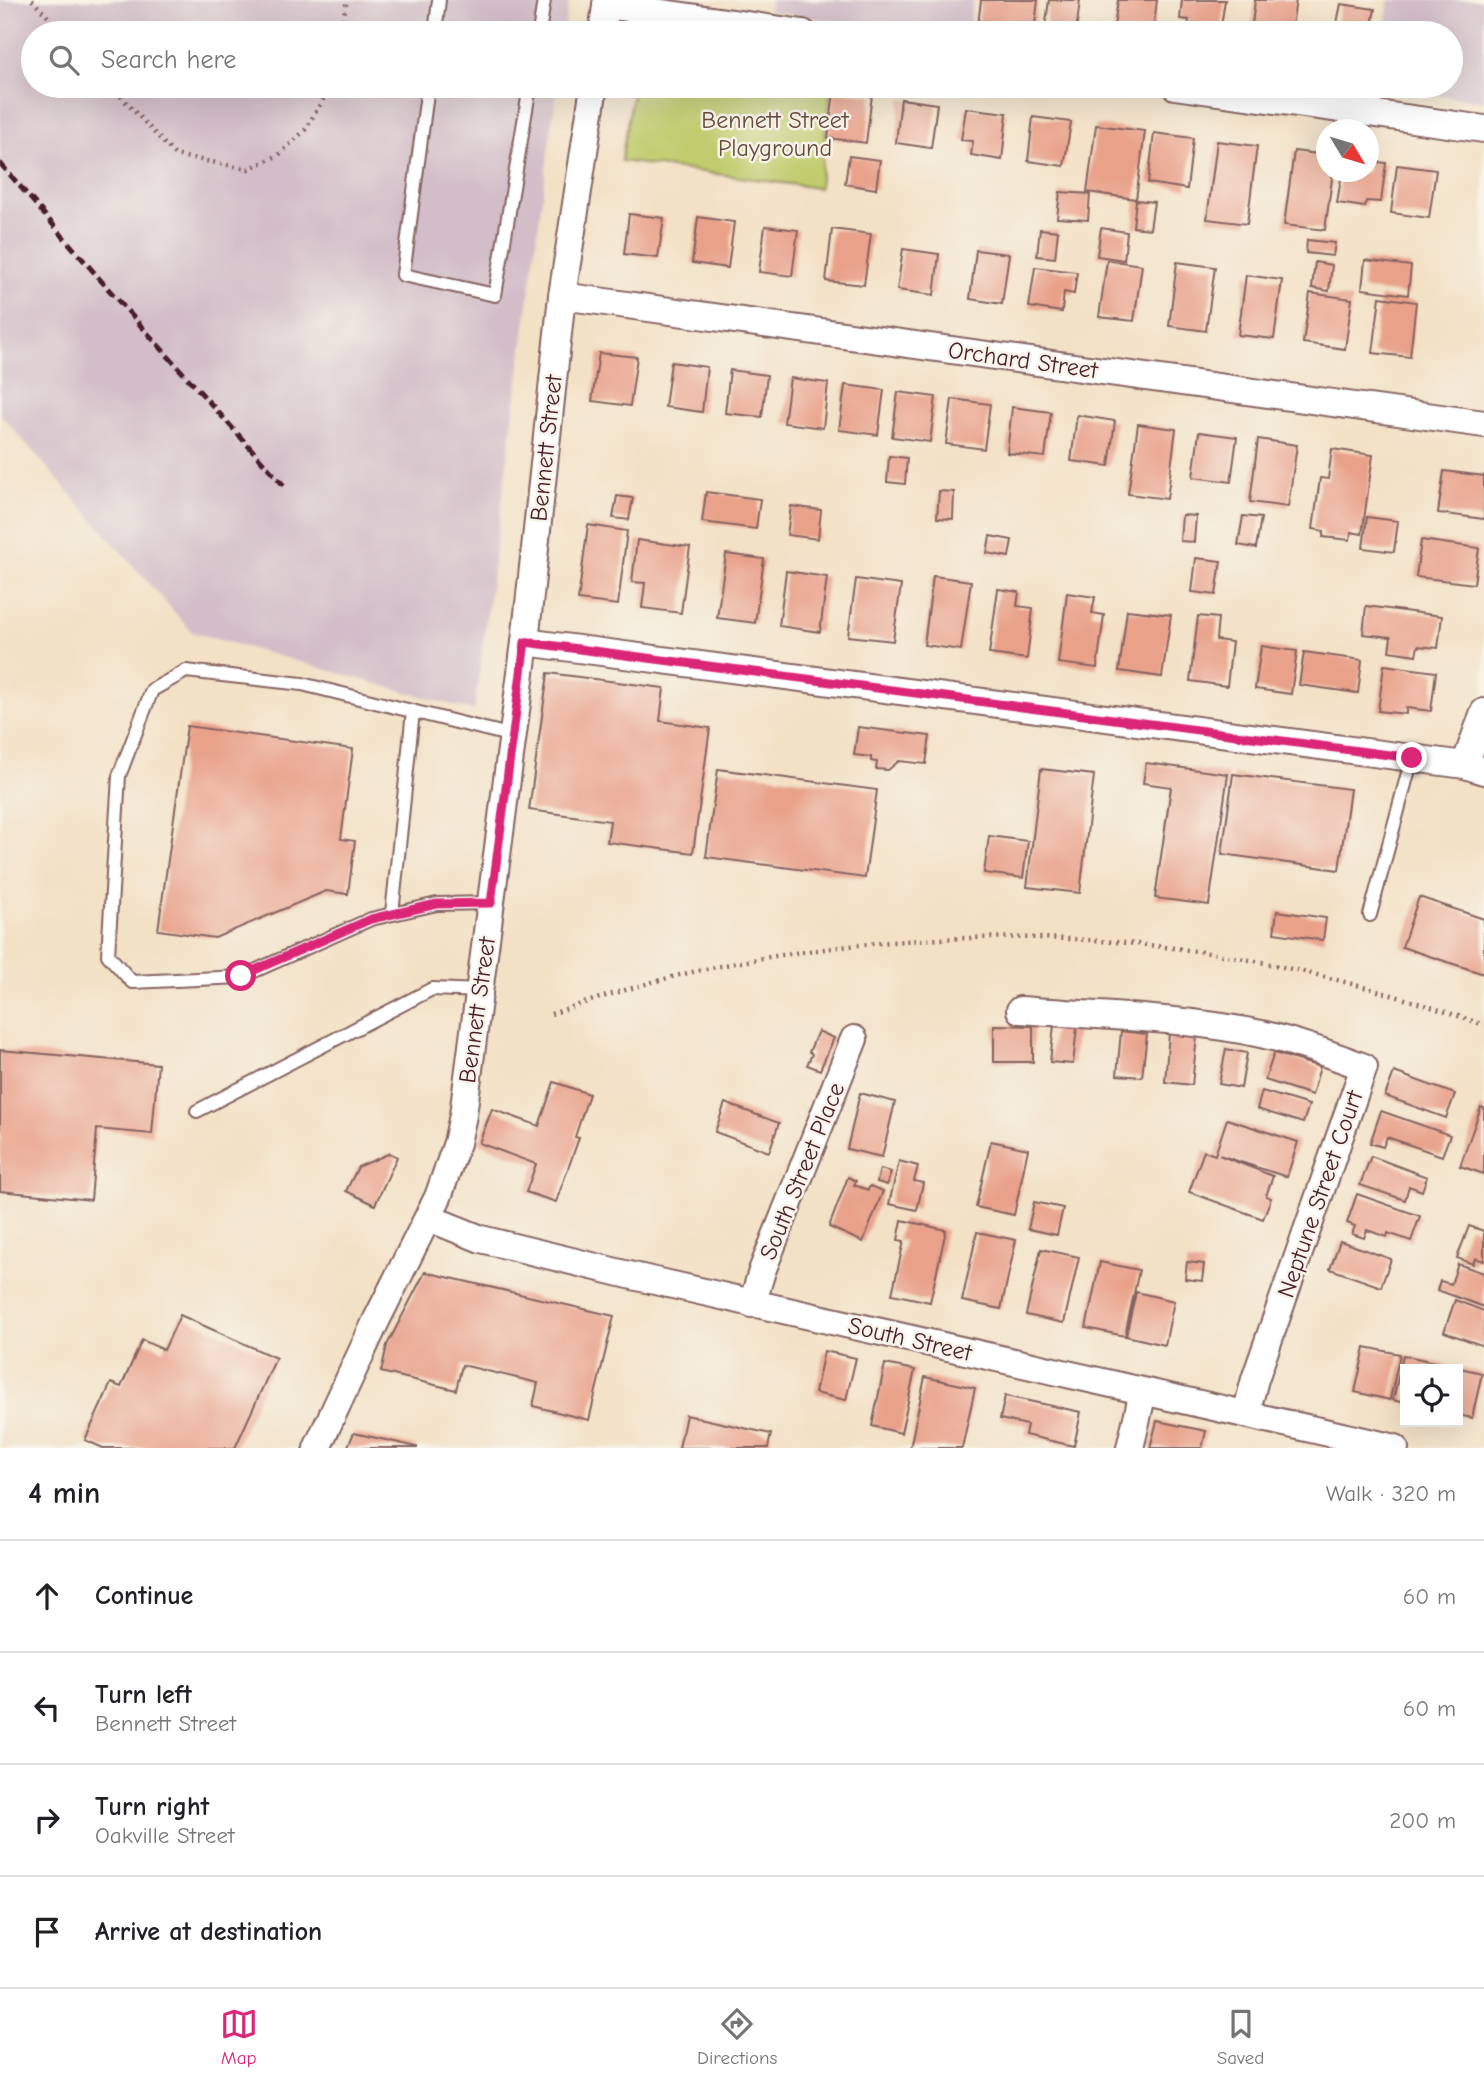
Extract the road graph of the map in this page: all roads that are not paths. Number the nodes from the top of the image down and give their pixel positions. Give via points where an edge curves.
1 (439, 0) edge
2 (544, 0) edge
3 (606, 3) edge
4 (436, 21) edge
5 (541, 21) edge
6 (604, 21) edge
7 (724, 21) edge
8 (426, 98) edge
9 (528, 98) edge
10 (592, 98) edge
11 (1259, 98) edge
12 (1484, 130) edge
13 (562, 296) junction
14 (1484, 424) edge
15 (525, 642) junction
16 (413, 711) junction
17 (1484, 712) edge
18 (513, 736) junction
19 (1412, 758) junction
20 (1475, 768) edge
21 (491, 903) junction
22 (392, 914) junction
23 (1370, 915) dead end
24 (480, 991) junction
25 (1020, 1010) dead end
26 (854, 1039) dead end
27 (197, 1111) dead end
28 (429, 1218) junction
29 (752, 1304) junction
30 (1143, 1392) junction
31 (1246, 1414) junction
32 (317, 1448) edge
33 (1130, 1448) edge
34 (1395, 1448) edge

1 - 4 lane
2 - 5 lane
3 - 6 street
3 - 7 street
8 - 9 lane via 403,275 495,295
10 - 13 street, Bennett Street
11 - 12 street
13 - 14 street, Orchard Street
13 - 15 street, Bennett Street
15 - 18 street, Bennett Street
15 - 19 street
16 - 18 lane
16 - 22 lane
16 - 22 lane via 302,684 186,671 152,691 119,776 108,955 132,982 241,976
17 - 20 street
18 - 21 street, Bennett Street
19 - 20 street
19 - 23 lane
21 - 22 lane via 437,904
21 - 24 street, Bennett Street
24 - 27 lane via 432,989
24 - 28 street, Bennett Street via 459,1133
25 - 31 street, Neptune Street Court via 1143,1017 1231,1029 1298,1044 1364,1067
26 - 29 street, South Street Place
28 - 29 street, South Street via 481,1239
28 - 32 street, Bennett Street
29 - 30 street, South Street
30 - 31 street, South Street
30 - 33 street
31 - 34 street, South Street

